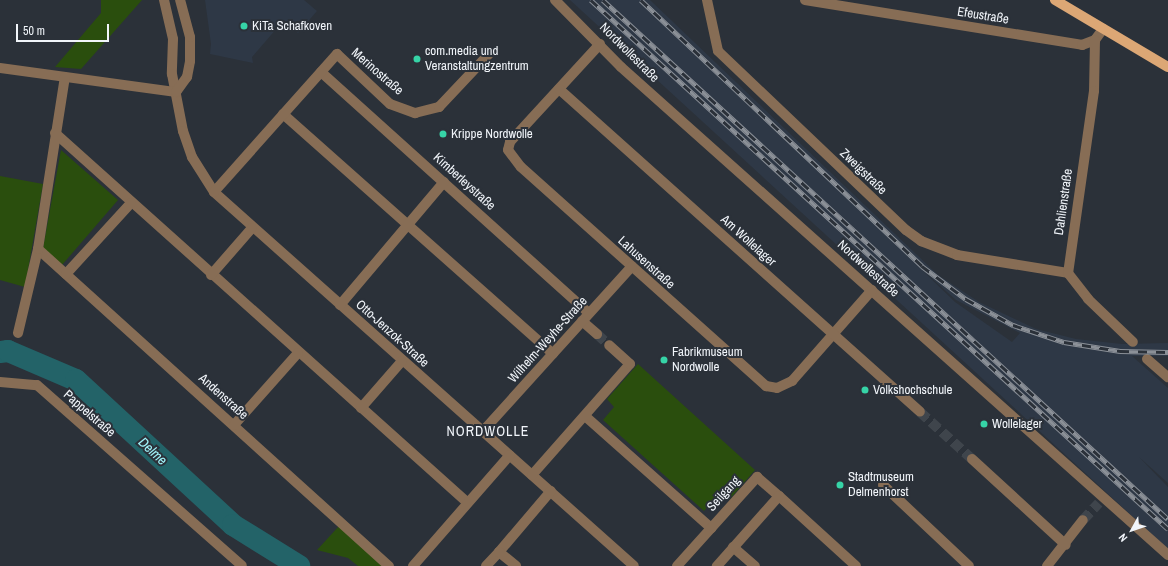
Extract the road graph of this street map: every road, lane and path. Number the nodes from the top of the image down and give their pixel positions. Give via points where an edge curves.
1 (164, 0) edge
2 (180, 0) edge
3 (555, 0) edge
4 (708, 0) edge
5 (805, 0) edge
6 (1054, 0) edge
7 (1103, 29) junction
8 (1095, 40) junction
9 (600, 44) junction
10 (489, 54) dead end
11 (1168, 67) edge
12 (0, 68) edge
13 (321, 72) junction
14 (65, 78) junction
15 (559, 89) junction
16 (176, 92) junction
17 (283, 114) junction
18 (55, 132) junction
19 (444, 182) junction
20 (214, 192) junction
21 (131, 203) junction
22 (407, 224) junction
23 (252, 228) junction
24 (38, 249) junction
25 (632, 266) junction
26 (1068, 272) junction
27 (66, 274) junction
28 (211, 275) junction
29 (872, 290) junction
30 (340, 305) junction
31 (586, 317) junction
32 (18, 333) dead end
33 (597, 334) tunnel mouth
34 (833, 334) junction
35 (1133, 342) dead end
36 (609, 345) tunnel mouth
37 (298, 353) junction
38 (553, 354) junction
39 (1147, 359) dead end
40 (402, 361) junction
41 (1168, 377) edge
42 (0, 382) edge
43 (361, 408) junction
44 (920, 412) tunnel mouth
45 (585, 416) junction
46 (234, 425) junction
47 (483, 431) junction
48 (510, 455) junction
49 (972, 459) tunnel mouth
50 (532, 475) junction
51 (883, 485) dead end
52 (551, 492) junction
53 (779, 496) junction
54 (468, 503) junction
55 (1083, 520) tunnel mouth
56 (711, 528) junction
57 (1066, 545) junction
58 (733, 547) junction
59 (499, 552) junction
60 (1168, 555) edge
61 (242, 566) edge
62 (389, 566) edge
63 (413, 566) edge
64 (486, 566) edge
65 (516, 566) edge
66 (634, 566) edge
67 (677, 566) edge
68 (717, 566) edge
69 (755, 566) edge
70 (856, 566) edge
71 (969, 566) edge
72 (1047, 566) edge

1 - 16 street, Otto-Jenzok-Straße via 173,39 172,74
2 - 16 street via 190,37 190,61 187,77
3 - 9 street, Nordwollestraße
4 - 26 street, Zweigstraße via 718,50 906,230 921,241 957,255
5 - 8 street, Efeustraße via 1082,45
6 - 7 main road
7 - 8 street
7 - 11 main road
8 - 26 street, Dahlienstraße via 1094,91
9 - 15 street, Lahusenstraße
9 - 29 street, Nordwollestraße via 621,67
10 - 13 street, Merinostraße via 439,107 415,113 390,104 337,54
12 - 14 street
13 - 17 street, Merinostraße
13 - 19 street, Kimberleystraße
14 - 16 street
14 - 18 street
15 - 25 street, Lahusenstraße via 510,142 508,150 518,164
15 - 34 street, Am Wollelager
16 - 20 street, Otto-Jenzok-Straße via 186,144
17 - 20 street, Merinostraße
17 - 22 street
18 - 21 street
18 - 24 street
19 - 22 street
19 - 31 street, Kimberleystraße
20 - 23 street, Otto-Jenzok-Straße
21 - 27 street
21 - 28 street
22 - 30 street
22 - 38 street
23 - 28 street
23 - 30 street, Otto-Jenzok-Straße
24 - 27 street, Andenstraße
24 - 32 street
25 - 31 street, Wilhelm-Weyhe-Straße
25 - 34 street, Lahusenstraße via 766,386 786,386
26 - 35 street via 1088,299
27 - 46 street, Andenstraße
28 - 37 street
29 - 34 street, Lahusenstraße
29 - 60 street, Nordwollestraße via 1102,500
30 - 40 street, Otto-Jenzok-Straße
31 - 33 street, Kimberleystraße
31 - 38 street, Wilhelm-Weyhe-Straße
34 - 44 street, Am Wollelager
36 - 45 street via 630,364
37 - 43 street
37 - 46 street
38 - 47 street, Wilhelm-Weyhe-Straße
39 - 41 street
40 - 43 street
40 - 47 street, Otto-Jenzok-Straße
42 - 61 street, Pappelstraße via 36,385
43 - 54 street
45 - 50 street
45 - 56 street
46 - 62 street, Andenstraße
47 - 48 street, Otto-Jenzok-Straße
48 - 50 street, Otto-Jenzok-Straße
48 - 54 street
49 - 57 street
50 - 52 street, Otto-Jenzok-Straße
51 - 71 street
52 - 59 street
52 - 66 street, Otto-Jenzok-Straße
53 - 56 street, Seilgang via 757,477
53 - 58 street
53 - 70 street
54 - 63 street
55 - 57 street via 1069,536
56 - 67 street, Seilgang
57 - 72 street
58 - 68 street
58 - 69 street
59 - 64 street
59 - 65 street

